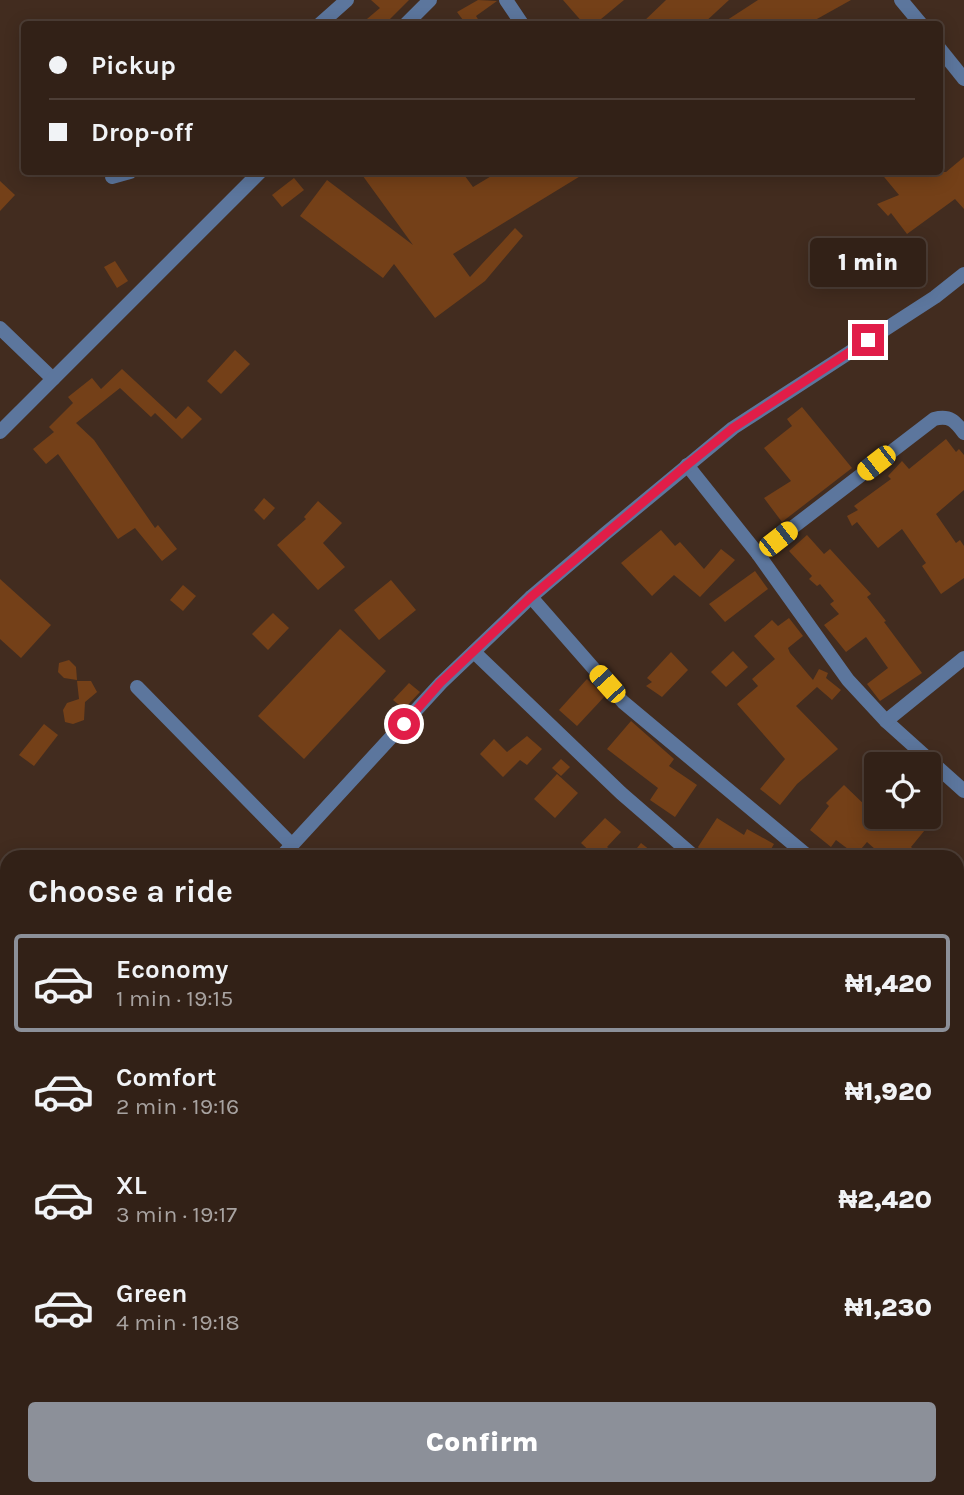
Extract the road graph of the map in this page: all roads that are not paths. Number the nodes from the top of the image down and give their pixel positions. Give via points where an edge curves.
1 (347, 0) edge
2 (430, 0) edge
3 (506, 0) edge
4 (901, 0) edge
5 (323, 21) edge
6 (409, 21) edge
7 (520, 21) edge
8 (918, 21) edge
9 (943, 53) edge
10 (964, 79) edge
11 (120, 175) edge
12 (257, 175) edge
13 (113, 177) dead end
14 (964, 274) edge
15 (0, 328) edge
16 (53, 379) junction
17 (0, 432) edge
18 (964, 433) edge
19 (687, 465) junction
20 (758, 554) junction
21 (531, 597) junction
22 (474, 652) junction
23 (964, 658) edge
24 (136, 687) dead end
25 (886, 721) junction
26 (964, 791) edge
27 (292, 845) junction
28 (287, 850) edge
29 (687, 850) edge
30 (800, 850) edge

1 - 5 street
2 - 6 street
3 - 7 street
4 - 8 street
9 - 10 street
11 - 13 street
12 - 16 street
14 - 19 street via 744,421
15 - 16 street
16 - 17 street
18 - 20 street via 955,421 934,419
19 - 20 street
19 - 21 street
20 - 25 street via 848,680
21 - 22 street
21 - 30 street via 623,702
22 - 27 street
22 - 29 street
23 - 25 street
24 - 27 street
25 - 26 street
27 - 28 street

